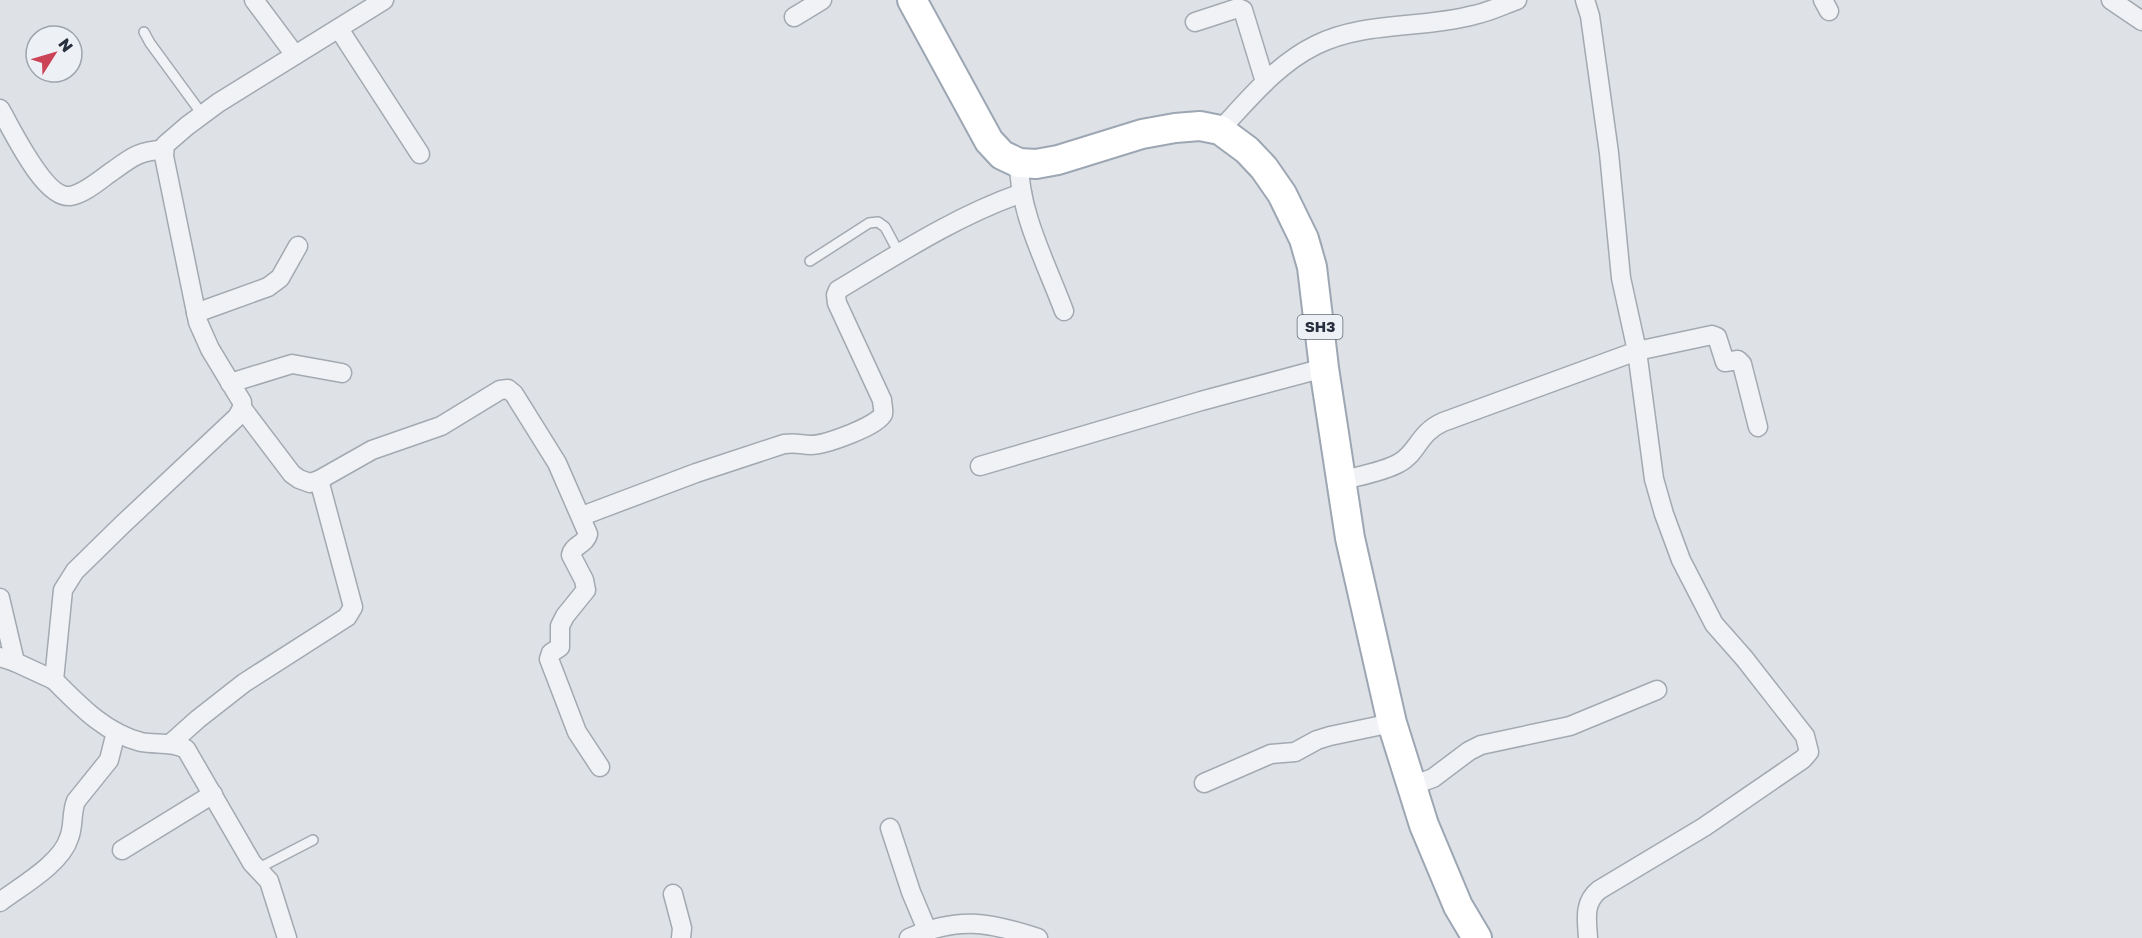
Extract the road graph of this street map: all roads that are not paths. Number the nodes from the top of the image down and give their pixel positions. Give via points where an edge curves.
1 (254, 0) edge
2 (384, 0) edge
3 (822, 0) edge
4 (912, 0) edge
5 (1517, 0) edge
6 (1585, 0) edge
7 (2111, 0) edge
8 (794, 17) dead end
9 (2142, 21) edge
10 (1194, 22) dead end
11 (339, 29) junction
12 (144, 32) dead end
13 (295, 55) junction
14 (1265, 82) junction
15 (0, 109) edge
16 (202, 114) junction
17 (1220, 130) junction
18 (164, 150) junction
19 (420, 154) dead end
20 (1019, 163) junction
21 (1022, 193) junction
22 (298, 246) dead end
23 (899, 253) junction
24 (810, 261) dead end
25 (1064, 311) dead end
26 (196, 313) junction
27 (1637, 351) junction
28 (1324, 368) junction
29 (342, 373) dead end
30 (230, 382) junction
31 (242, 408) junction
32 (1758, 427) dead end
33 (980, 466) dead end
34 (319, 480) junction
35 (1340, 482) junction
36 (582, 516) junction
37 (0, 598) edge
38 (8, 659) edge
39 (54, 680) junction
40 (1657, 690) dead end
41 (1392, 723) junction
42 (116, 732) junction
43 (170, 744) junction
44 (600, 767) dead end
45 (1204, 783) dead end
46 (1412, 786) junction
47 (213, 794) junction
48 (890, 828) dead end
49 (313, 840) dead end
50 (122, 850) dead end
51 (257, 869) junction
52 (673, 894) dead end
53 (0, 902) edge
54 (927, 930) junction
55 (987, 931) edge
56 (287, 938) edge
57 (681, 938) edge
58 (909, 938) edge
59 (1038, 938) edge
60 (1477, 938) edge
61 (1588, 938) edge

1 - 13 street
2 - 11 street
3 - 8 street
4 - 20 main road via 989,141 1002,155
5 - 14 street via 1474,15 1331,38 1303,52
6 - 27 street via 1609,153 1621,278
7 - 9 street
10 - 14 street via 1238,8 1243,10
11 - 13 street
11 - 19 street
12 - 16 lane
13 - 16 street
14 - 17 street
15 - 18 street via 38,173 61,194 70,196 82,191 144,151
16 - 18 street
17 - 20 main road via 1200,126 1175,128 1058,160
17 - 28 main road, SH3 via 1264,168 1295,218 1312,267
18 - 26 street
20 - 21 street
21 - 23 street via 985,206
21 - 25 street
22 - 26 street via 280,278 268,287
23 - 24 lane via 878,222 869,223
23 - 36 street via 838,290 836,295 882,400 883,411 877,421 867,428 811,445 784,444
26 - 30 street via 210,349
27 - 32 street via 1714,335 1725,362 1742,364
27 - 35 street via 1432,427 1399,463
27 - 61 street via 1654,479 1682,560 1714,624 1805,736 1809,752 1704,826 1592,896 1587,912
28 - 33 street
28 - 35 main road, SH3
29 - 30 street via 292,364
30 - 31 street
31 - 34 street via 292,474 310,483
31 - 39 street via 75,571 63,590 60,605
34 - 36 street via 372,450 441,426 508,389 557,463
34 - 43 street via 352,611 244,683
35 - 41 main road, SH3
36 - 44 street via 588,537 571,555 586,590 565,615 560,626 560,647 549,659 577,732
37 - 38 street
38 - 39 street
39 - 42 street via 84,711
40 - 46 street via 1570,726 1481,745
41 - 45 street via 1330,736 1295,752 1271,754
41 - 46 main road, SH3
42 - 43 street via 143,742
42 - 53 street via 109,760 76,801 65,848 46,868
43 - 47 street via 186,749
46 - 60 main road, SH3 via 1458,906
47 - 50 street
47 - 51 street
48 - 54 street
49 - 51 lane
51 - 56 street via 269,881
52 - 57 street
54 - 55 street via 962,924
54 - 58 street
55 - 59 street via 1003,927

